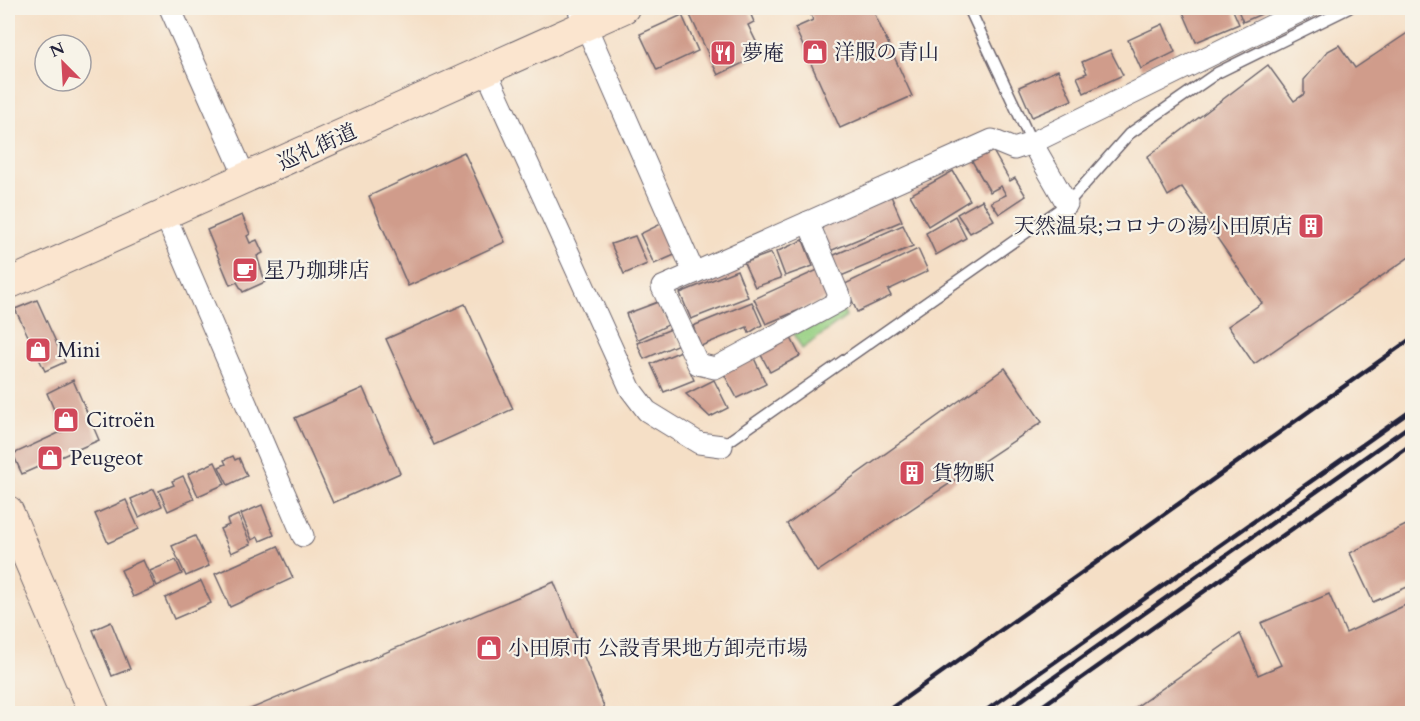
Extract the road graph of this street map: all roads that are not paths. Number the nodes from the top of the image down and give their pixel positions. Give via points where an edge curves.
1 (170, 8) edge
2 (624, 8) edge
3 (969, 8) edge
4 (1307, 8) edge
5 (1349, 8) edge
6 (582, 16) edge
7 (486, 71) junction
8 (1032, 143) junction
9 (246, 179) junction
10 (1067, 204) junction
11 (165, 215) junction
12 (808, 222) junction
13 (694, 273) junction
14 (8, 284) edge
15 (723, 446) joint
16 (8, 510) edge
17 (303, 537) dead end
18 (94, 714) edge

1 - 9 street
2 - 6 street, 巡礼街道
3 - 8 lane
4 - 8 street
5 - 10 lane via 1217,73 1129,134
6 - 7 street, 巡礼街道
6 - 13 street
7 - 9 street, 巡礼街道
7 - 15 street via 631,390 647,411 699,443
8 - 10 street
8 - 12 street via 1014,149 992,140
9 - 11 street, 巡礼街道
10 - 15 lane
11 - 14 street, 巡礼街道
11 - 17 street
12 - 13 street
12 - 13 street via 842,300 715,368 698,364 662,287
16 - 18 street

